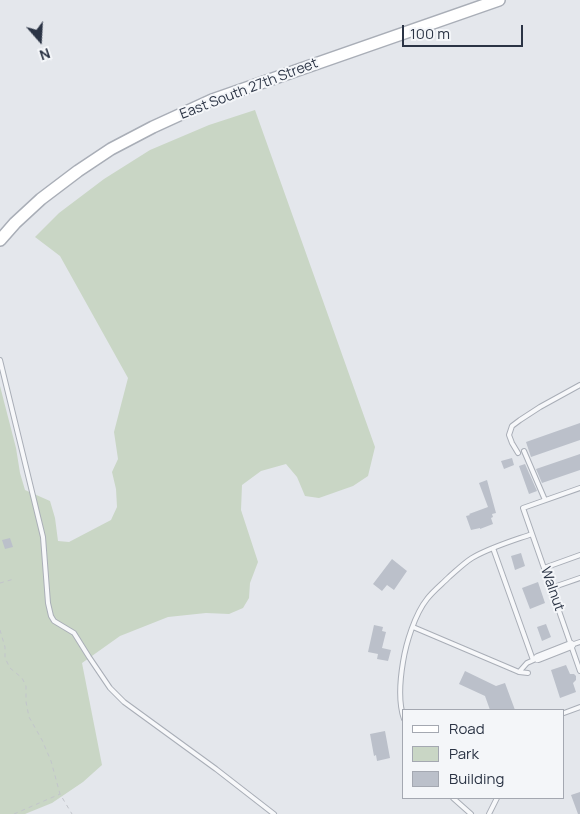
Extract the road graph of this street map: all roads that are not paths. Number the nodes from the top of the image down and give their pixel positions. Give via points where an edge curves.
1 (499, 0) edge
2 (0, 240) edge
3 (0, 360) edge
4 (580, 385) edge
5 (524, 451) dead end
6 (518, 453) dead end
7 (580, 488) edge
8 (545, 500) junction
9 (532, 534) junction
10 (493, 548) junction
11 (580, 555) edge
12 (544, 568) junction
13 (580, 578) edge
14 (551, 588) junction
15 (413, 627) junction
16 (580, 642) edge
17 (571, 645) junction
18 (536, 659) junction
19 (580, 671) edge
20 (519, 672) junction
21 (528, 673) dead end
22 (580, 707) edge
23 (565, 713) edge
24 (402, 714) edge
25 (453, 799) edge
26 (497, 799) edge
27 (274, 814) edge
28 (471, 814) edge
29 (490, 814) edge

1 - 2 main road, East South 27th Street via 212,100 153,127 78,171 41,199
3 - 27 lane via 44,536 48,603 54,621 74,633 110,688 124,702
4 - 6 lane via 512,426 509,435
5 - 8 lane
7 - 8 lane
8 - 9 lane, Walnut via 523,508
9 - 10 lane
9 - 12 lane, Walnut
10 - 15 lane via 471,559 439,586 418,613
10 - 18 lane
11 - 12 lane
12 - 14 lane, Walnut
13 - 14 lane
14 - 17 lane, Walnut
15 - 20 lane
15 - 24 lane via 401,674
16 - 17 lane
17 - 18 street
17 - 19 lane, Walnut
18 - 20 lane
20 - 21 lane
22 - 23 lane
25 - 28 lane
26 - 29 lane

